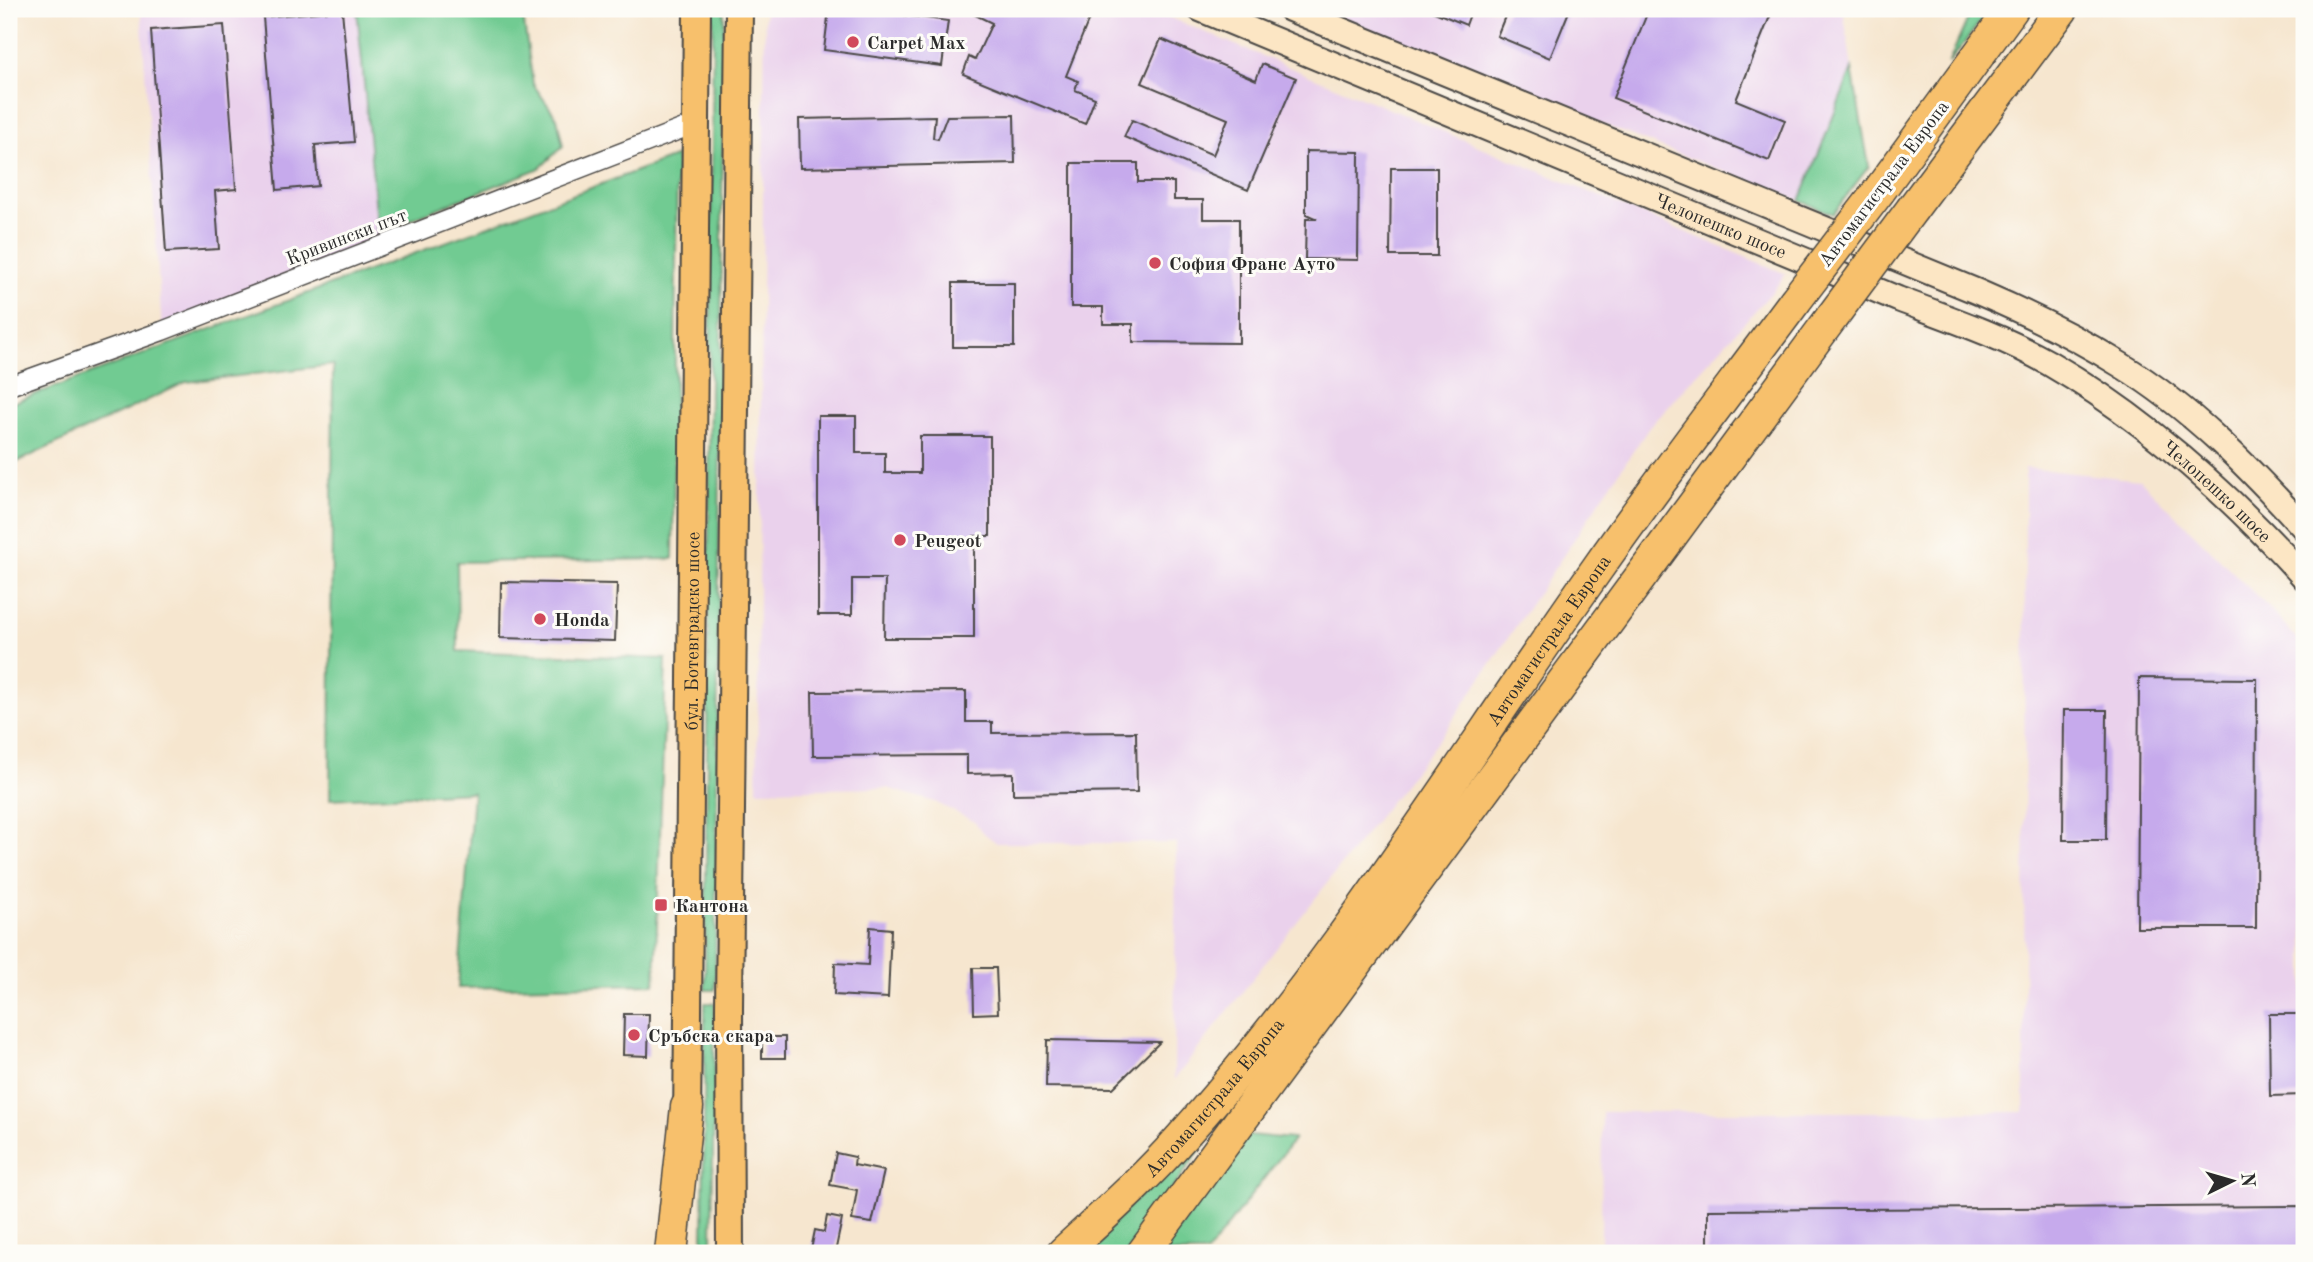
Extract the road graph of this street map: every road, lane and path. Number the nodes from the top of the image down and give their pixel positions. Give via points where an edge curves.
1 (697, 9) edge
2 (739, 9) edge
3 (1200, 9) edge
4 (1290, 9) edge
5 (2012, 9) edge
6 (2062, 9) edge
7 (697, 123) junction
8 (9, 386) edge
9 (2304, 528) edge
10 (1597, 568) junction
11 (2304, 577) edge
12 (687, 1107) junction
13 (671, 1253) edge
14 (686, 1253) edge
15 (730, 1253) edge
16 (1039, 1253) edge
17 (1063, 1253) edge
18 (1143, 1253) edge

1 - 7 main road, бул. Ботевградско шосе
2 - 15 main road, бул. Ботевградско шосе
3 - 11 main road, Челопешко шосе via 2047,362 2121,411 2211,482
4 - 9 main road, Челопешко шосе via 2028,314 2123,366 2175,403
5 - 10 highway, Автомагистрала Европа, bridge
6 - 18 highway, Автомагистрала Европа, bridge
7 - 8 street, Кривински път via 163,331
7 - 12 main road, бул. Ботевградско шосе
10 - 16 highway via 1211,1077 1140,1155
10 - 17 highway, Автомагистрала Европа via 1310,982 1179,1141
12 - 13 highway
12 - 14 main road, бул. Ботевградско шосе

